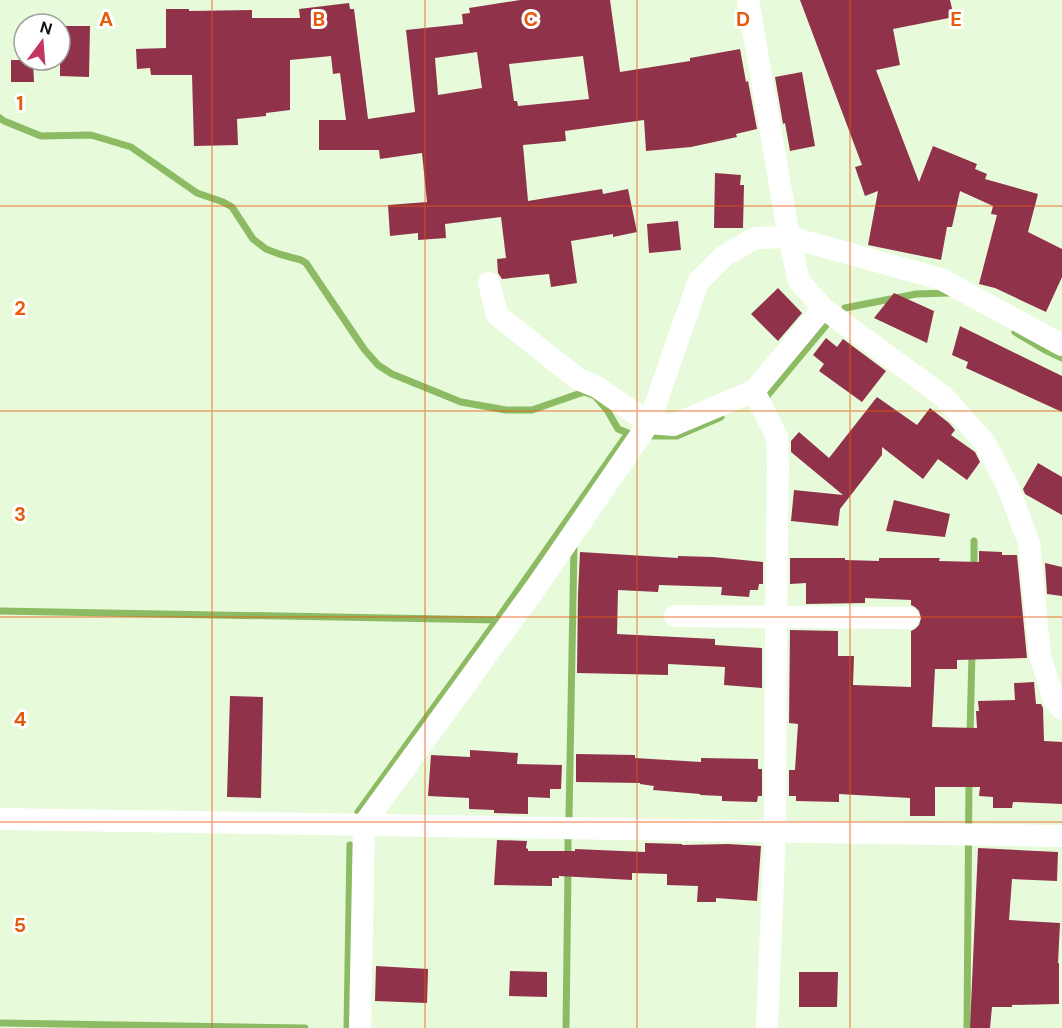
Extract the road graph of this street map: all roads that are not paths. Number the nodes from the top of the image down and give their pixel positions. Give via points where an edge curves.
1 (748, 0) edge
2 (789, 237) junction
3 (489, 283) dead end
4 (823, 308) junction
5 (1062, 345) edge
6 (754, 391) junction
7 (649, 423) junction
8 (675, 616) dead end
9 (776, 617) junction
10 (908, 618) dead end
11 (1062, 709) edge
12 (0, 819) edge
13 (364, 824) junction
14 (775, 831) junction
15 (1062, 836) edge
16 (767, 1026) dead end
17 (360, 1028) edge

1 - 2 street
2 - 4 street via 799,281
2 - 5 street via 941,279
2 - 7 street via 755,238 724,256 698,282
3 - 7 street via 496,315 578,379 597,387
4 - 6 street
4 - 11 street via 944,397 985,443 1008,487 1029,543 1040,656 1054,700
6 - 7 street via 674,425
6 - 9 street via 777,437
7 - 13 street via 537,586
8 - 9 street
9 - 10 street
9 - 14 street
12 - 13 street
13 - 14 street
13 - 17 street
14 - 15 street
14 - 16 street

